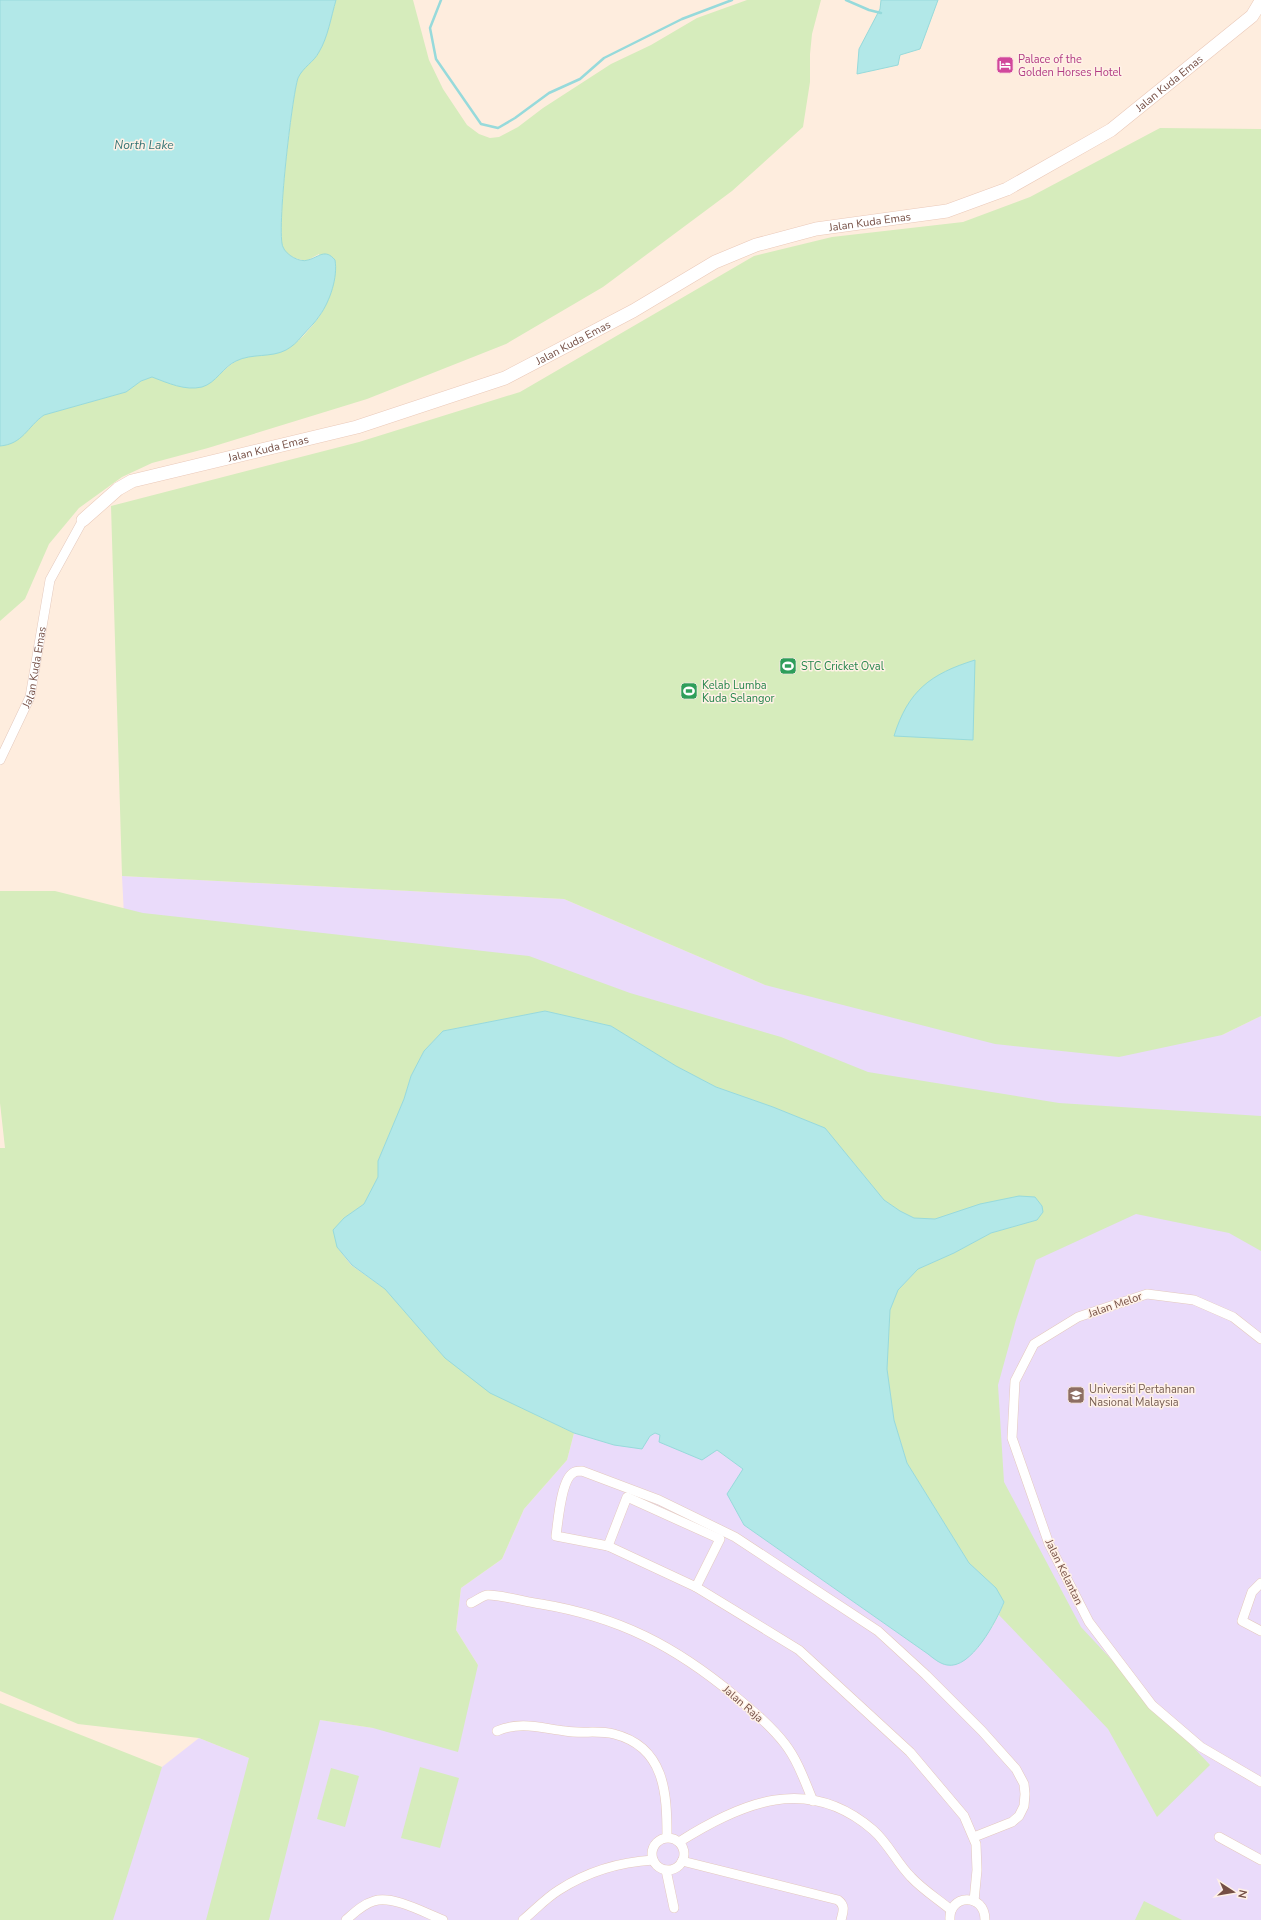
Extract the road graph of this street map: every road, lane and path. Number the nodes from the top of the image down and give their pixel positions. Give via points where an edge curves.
1 (1261, 1) edge
2 (83, 520) joint
3 (0, 760) edge
4 (1078, 1317) joint
5 (1261, 1339) edge
6 (608, 1546) junction
7 (1261, 1583) edge
8 (696, 1587) junction
9 (472, 1603) dead end
10 (1261, 1631) edge
11 (497, 1731) dead end
12 (1261, 1782) edge
13 (813, 1801) junction
14 (667, 1837) junction
15 (974, 1837) junction
16 (1219, 1837) dead end
17 (678, 1842) junction
18 (653, 1860) junction
19 (1261, 1860) edge
20 (682, 1861) junction
21 (666, 1870) junction
22 (974, 1901) junction
23 (674, 1908) dead end
24 (952, 1910) junction
25 (346, 1920) edge
26 (442, 1920) edge
27 (523, 1920) edge
28 (841, 1920) edge
29 (950, 1920) edge
30 (984, 1920) edge

1 - 2 street, Jalan Kuda Emas via 1252,16 1110,130 1007,190 947,211 816,229 756,245 715,262 633,310 505,378 357,427 132,481 118,489
2 - 3 street, Jalan Kuda Emas via 50,580 30,697
4 - 5 street, Jalan Melor via 1147,1294 1194,1300 1232,1317
4 - 12 street, Jalan Kelantan via 1034,1344 1015,1381 1012,1438 1049,1544 1089,1622 1152,1705 1201,1747
6 - 8 street
6 - 8 street via 627,1497 720,1539
6 - 15 street via 556,1536 567,1480 573,1472 582,1471 660,1500 735,1537 878,1631 982,1731 1016,1769 1024,1784 1024,1806 1019,1816 1012,1822
7 - 10 street via 1252,1592 1242,1620
8 - 15 street via 799,1650 910,1752 964,1816
9 - 13 street, Jalan Raja via 486,1595 563,1608 602,1618 647,1636 680,1655 707,1672 760,1717 785,1744 795,1759
11 - 14 street via 527,1725 567,1732 613,1734 633,1741 646,1750 655,1763 667,1806
13 - 17 street via 775,1799 744,1807
13 - 24 street via 854,1815 875,1831 911,1877
14 - 17 street
14 - 18 street via 655,1844
15 - 22 street via 978,1857
16 - 19 street
17 - 20 street via 683,1851
18 - 21 street via 656,1865
18 - 27 street via 632,1861 579,1878 558,1890
20 - 21 street via 678,1866
20 - 28 street via 838,1900 844,1908
21 - 23 street
22 - 24 street via 959,1902
22 - 30 street via 982,1908
24 - 29 street
25 - 26 street via 358,1909 375,1900 394,1901

